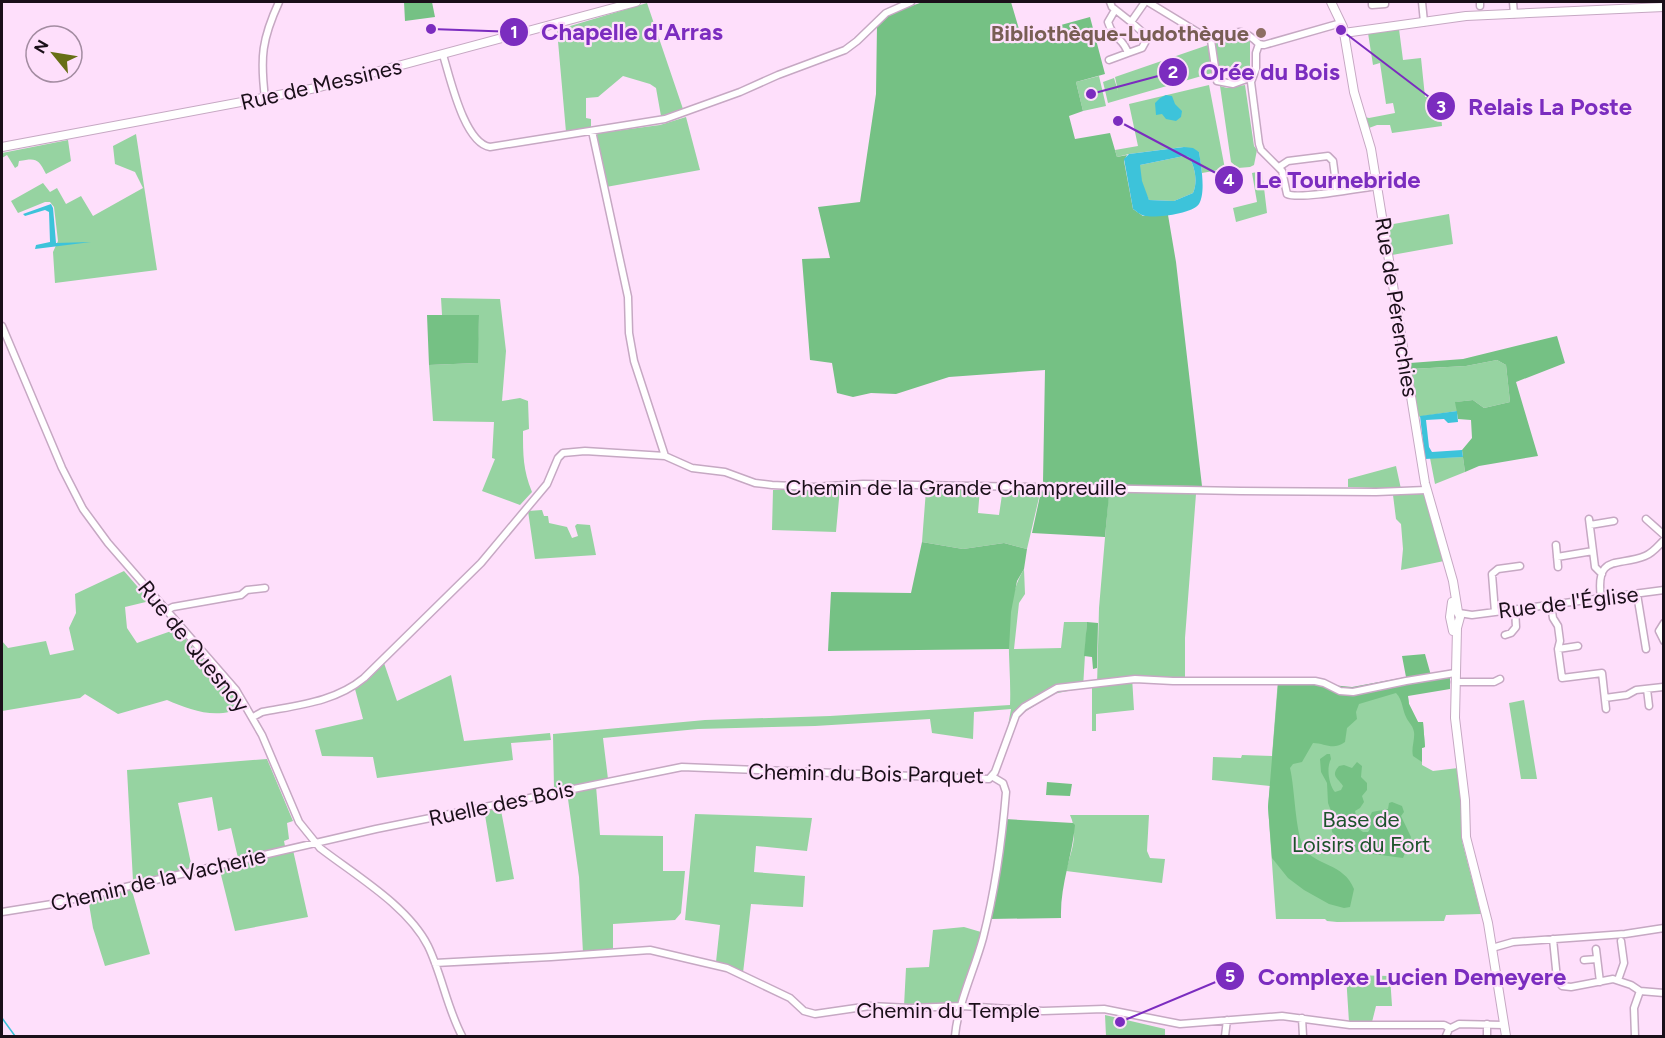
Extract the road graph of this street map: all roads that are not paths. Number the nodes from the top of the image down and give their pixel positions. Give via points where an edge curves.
1 (279, 2) edge
2 (636, 2) edge
3 (911, 2) edge
4 (1110, 2) edge
5 (1147, 2) edge
6 (1331, 2) edge
7 (1372, 2) edge
8 (1422, 2) edge
9 (1513, 2) edge
10 (1385, 3) edge
11 (1664, 7) edge
12 (1115, 10) junction
13 (1513, 13) junction
14 (1131, 22) junction
15 (1424, 22) junction
16 (1341, 23) junction
17 (1359, 30) junction
18 (1344, 33) junction
19 (1211, 40) junction
20 (1259, 44) junction
21 (1128, 53) junction
22 (443, 55) junction
23 (1109, 60) dead end
24 (1252, 77) junction
25 (265, 98) junction
26 (592, 131) junction
27 (2, 147) edge
28 (1279, 167) junction
29 (1377, 186) junction
30 (1337, 191) junction
31 (2, 326) edge
32 (665, 456) junction
33 (1426, 490) junction
34 (1646, 519) dead end
35 (1612, 530) dead end
36 (1664, 535) edge
37 (1664, 540) edge
38 (1556, 545) dead end
39 (1593, 551) junction
40 (1557, 557) junction
41 (1520, 566) dead end
42 (1558, 567) dead end
43 (1602, 574) junction
44 (265, 588) dead end
45 (1664, 590) edge
46 (1637, 594) junction
47 (1600, 598) junction
48 (1551, 605) junction
49 (1515, 609) junction
50 (167, 610) junction
51 (1495, 612) junction
52 (1456, 616) junction
53 (1664, 624) edge
54 (1505, 635) dead end
55 (1664, 641) edge
56 (1578, 646) dead end
57 (1558, 649) junction
58 (1646, 649) dead end
59 (1455, 673) junction
60 (1500, 679) dead end
61 (1455, 682) junction
62 (1664, 687) edge
63 (1647, 689) junction
64 (1605, 698) junction
65 (1649, 706) dead end
66 (1606, 709) dead end
67 (253, 717) junction
68 (688, 767) joint
69 (993, 777) junction
70 (314, 843) junction
71 (2, 912) edge
72 (1664, 928) edge
73 (1552, 939) junction
74 (1621, 941) dead end
75 (1492, 948) junction
76 (1596, 949) dead end
77 (1597, 959) junction
78 (1584, 960) dead end
79 (435, 963) junction
80 (1618, 980) junction
81 (1600, 982) junction
82 (1640, 991) junction
83 (1664, 993) edge
84 (962, 1006) junction
85 (1302, 1018) junction
86 (1227, 1020) junction
87 (1487, 1024) junction
88 (1504, 1025) junction
89 (1448, 1033) edge
90 (1634, 1034) edge
91 (462, 1036) edge
92 (956, 1036) edge
93 (1225, 1036) edge
94 (1303, 1036) edge
95 (1487, 1036) edge
96 (1506, 1036) edge

1 - 25 street via 263,44
2 - 22 main road, Rue de Messines
3 - 26 street via 886,13 845,50 660,120
4 - 12 street
5 - 14 street
5 - 19 street
6 - 16 main road, Rue de Pérenchies
7 - 10 street
8 - 15 street
9 - 13 street
11 - 13 main road
12 - 14 street
12 - 21 street via 1108,22 1111,33 1125,43
13 - 15 main road
14 - 21 street via 1149,37 1142,48
15 - 17 main road
16 - 17 main road
16 - 18 main road, Rue de Pérenchies
16 - 20 street
17 - 18 main road
18 - 29 main road, Rue de Pérenchies
19 - 20 street via 1243,32
19 - 24 street via 1217,81 1233,84
20 - 24 street
21 - 23 street
22 - 25 main road, Rue de Messines
22 - 26 street via 462,114 484,146
24 - 28 street via 1259,146
25 - 27 main road, Rue de Messines
26 - 32 street via 628,297 634,361
28 - 30 street via 1289,196
28 - 30 street via 1288,161 1328,156 1333,161
29 - 30 street
29 - 33 main road, Rue de Pérenchies
31 - 50 street, Rue de Quesnoy via 79,503 102,536
32 - 33 street, Chemin de la Grande Champreuille via 697,470 786,486
32 - 67 street, Chemin de la Grande Champreuille via 563,453 549,480 469,574 361,681 332,698
33 - 52 main road, Rue de Pérenchies via 1450,573
34 - 36 street
35 - 39 street via 1613,521 1590,522
37 - 43 street via 1647,555 1615,562
38 - 40 street
39 - 40 street
39 - 43 street via 1595,568
40 - 42 street
41 - 51 street via 1498,569 1492,574
43 - 47 street
44 - 50 street
45 - 46 street, Rue de l'Église
46 - 47 street, Rue de l'Église
46 - 58 street
47 - 48 street, Rue de l'Église
48 - 49 street, Rue de l'Église
48 - 57 street via 1558,626
49 - 51 street, Rue de l'Église
49 - 54 street via 1516,627
50 - 67 street, Rue de Quesnoy via 227,679
51 - 52 street, Rue de l'Église
52 - 59 main road, Rue de Pérenchies
53 - 55 street via 1659,631
56 - 57 street
57 - 64 street via 1562,678 1602,673
59 - 61 main road, Rue de Pérenchies
59 - 69 street, Chemin du Bois Parquet via 1353,692 1318,681 1135,679 1057,688 1016,715
60 - 61 street
61 - 75 main road, Rue de Pérenchies via 1466,837
62 - 63 street
63 - 64 street
63 - 65 street
64 - 66 street
67 - 70 street, Rue de Quesnoy via 299,822
68 - 69 street, Chemin du Bois Parquet via 978,780
68 - 70 street, Ruelle des Bois
69 - 84 street via 1006,789 998,860 982,940
70 - 71 street, Chemin de la Vacherie
70 - 79 street, Rue de Quesnoy via 405,914 422,935
72 - 73 street
73 - 75 street via 1510,942
73 - 81 street via 1559,983 1569,987
74 - 80 street via 1624,963
75 - 88 main road
76 - 77 street
77 - 78 street
77 - 81 street
79 - 84 street, Chemin du Temple via 648,950 727,968 790,998 809,1013 870,1006
79 - 91 street, Rue de Quesnoy
80 - 81 street
80 - 82 street
82 - 83 street
82 - 90 street via 1634,1009
84 - 86 street, Chemin du Temple via 1043,1011 1104,1009 1180,1024
84 - 92 street
85 - 86 street, Chemin du Temple
85 - 89 street, Chemin du Temple via 1350,1025 1437,1024
85 - 94 street
86 - 93 street
87 - 88 street, Chemin du Temple
87 - 89 street, Chemin du Temple via 1459,1024
87 - 95 street
88 - 96 main road

